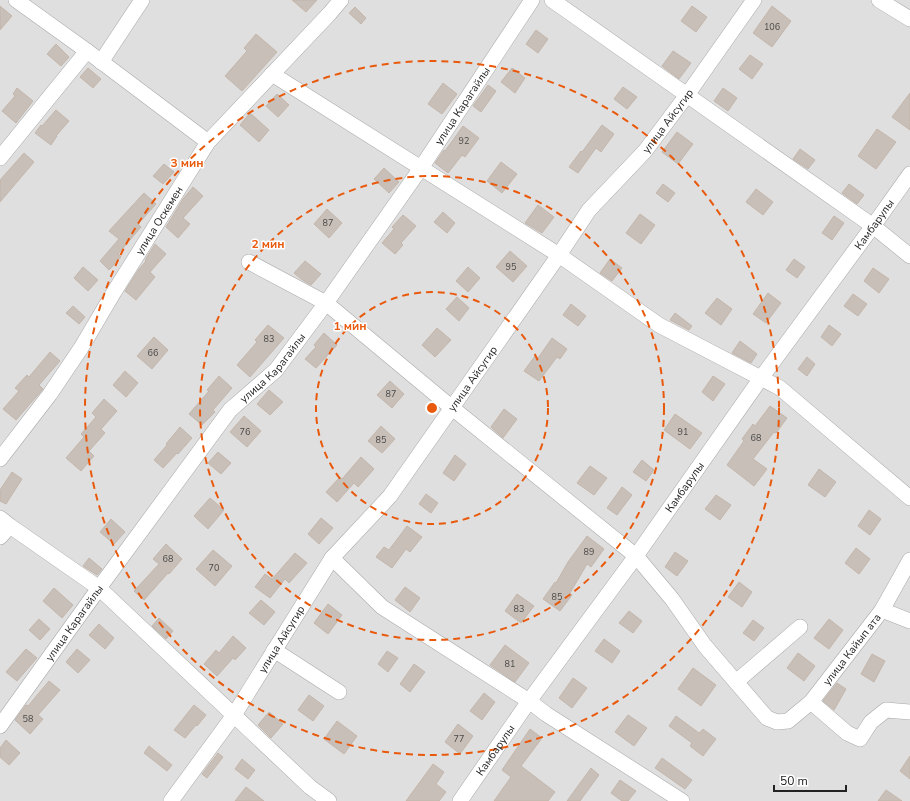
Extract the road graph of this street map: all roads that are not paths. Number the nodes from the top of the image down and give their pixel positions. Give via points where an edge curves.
1 (16, 0) edge
2 (142, 0) edge
3 (341, 0) edge
4 (532, 0) edge
5 (552, 0) edge
6 (754, 0) edge
7 (879, 0) edge
8 (910, 20) edge
9 (87, 51) junction
10 (101, 62) junction
11 (272, 74) junction
12 (687, 95) junction
13 (208, 142) junction
14 (0, 158) edge
15 (422, 168) junction
16 (910, 174) edge
17 (873, 226) junction
18 (559, 255) junction
19 (910, 256) edge
20 (248, 262) dead end
21 (326, 303) junction
22 (761, 378) junction
23 (451, 407) junction
24 (0, 459) edge
25 (910, 498) edge
26 (5, 522) edge
27 (0, 537) edge
28 (636, 556) junction
29 (332, 558) junction
30 (910, 560) edge
31 (99, 588) junction
32 (882, 610) junction
33 (910, 621) edge
34 (800, 627) dead end
35 (274, 650) junction
36 (736, 682) junction
37 (339, 692) dead end
38 (529, 701) junction
39 (812, 702) junction
40 (910, 712) edge
41 (234, 714) junction
42 (0, 726) edge
43 (171, 801) edge
44 (329, 801) edge
45 (460, 801) edge
46 (682, 801) edge

1 - 9 street
2 - 10 street
3 - 11 street, улица Оскемен
4 - 15 street, улица Карагайлы
5 - 12 street
6 - 12 street, улица Айсугир
7 - 8 street
9 - 10 street
9 - 14 street
10 - 13 street
11 - 13 street, улица Оскемен
11 - 15 street
12 - 17 street
12 - 18 street, улица Айсугир via 645,151 589,210
13 - 24 street, улица Оскемен via 81,348 50,394
15 - 18 street
15 - 21 street, улица Карагайлы
16 - 17 street, Камбарулы
17 - 19 street
17 - 22 street, Камбарулы
18 - 22 street via 659,325
18 - 23 street, улица Айсугир
20 - 21 street
21 - 23 street
21 - 31 street, улица Карагайлы via 276,370 230,410
22 - 25 street via 780,388
22 - 28 street, Камбарулы
23 - 28 street
23 - 29 street, улица Айсугир via 390,496
26 - 27 street
26 - 31 street
28 - 36 street
28 - 38 street, Камбарулы
29 - 35 street, улица Айсугир
29 - 38 street via 382,607
30 - 32 street, улица Кайып ата
31 - 41 street
31 - 42 street, улица Карагайлы
32 - 33 street
32 - 39 street, улица Кайып ата
34 - 36 street
35 - 37 street
35 - 41 street, улица Айсугир
36 - 39 street, улица Кайып ата via 767,718 777,722 788,720
38 - 45 street, Камбарулы
38 - 46 street
39 - 40 street via 847,733 860,739 871,722 886,710
41 - 43 street, улица Айсугир
41 - 44 street via 310,787

